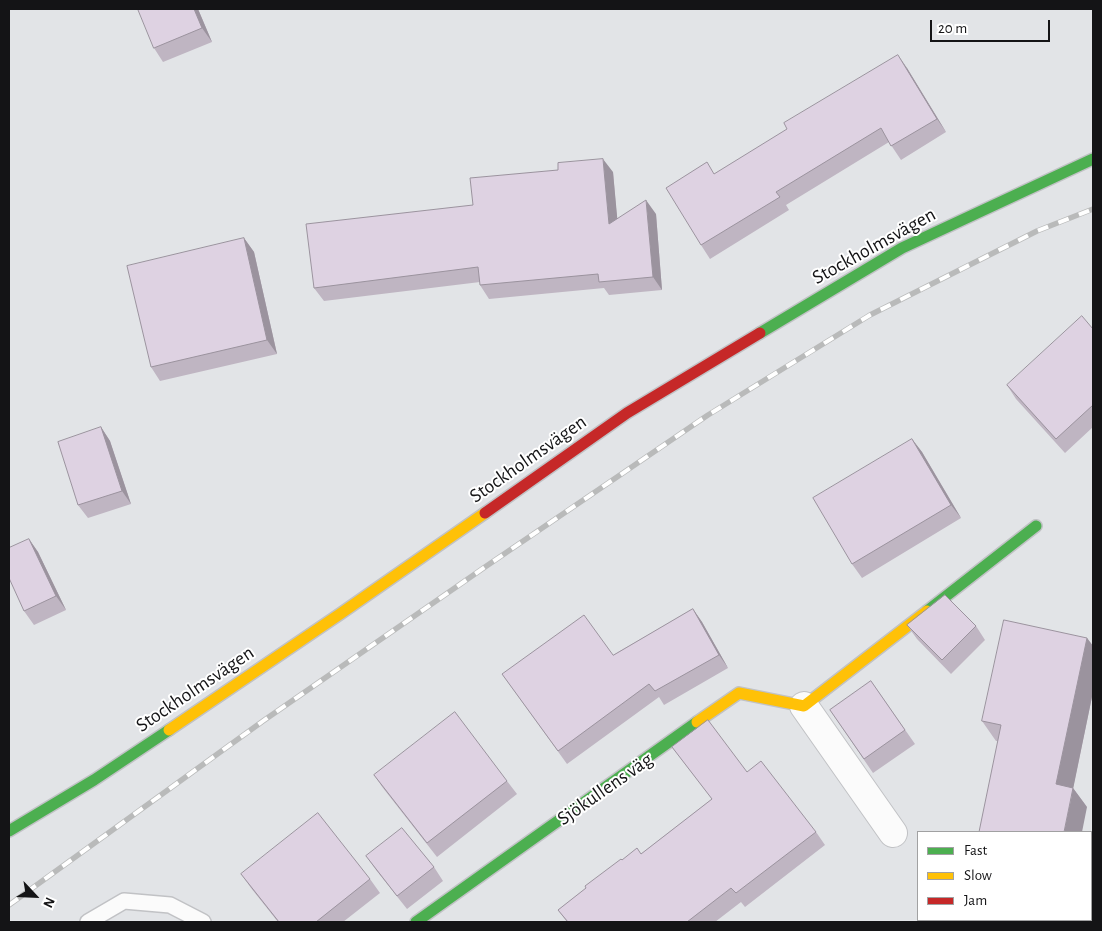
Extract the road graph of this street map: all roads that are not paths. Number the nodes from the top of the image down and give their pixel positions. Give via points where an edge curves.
1 (1093, 159) edge
2 (1036, 526) dead end
3 (804, 706) junction
4 (9, 831) edge
5 (893, 834) dead end
6 (88, 922) edge
7 (203, 922) edge
8 (416, 922) edge

1 - 4 main road, Stockholmsvägen via 902,248 627,413 340,614 94,780
2 - 3 main road
3 - 5 street
3 - 8 main road, Sjökullens väg via 739,693
6 - 7 lane via 124,901 170,905

